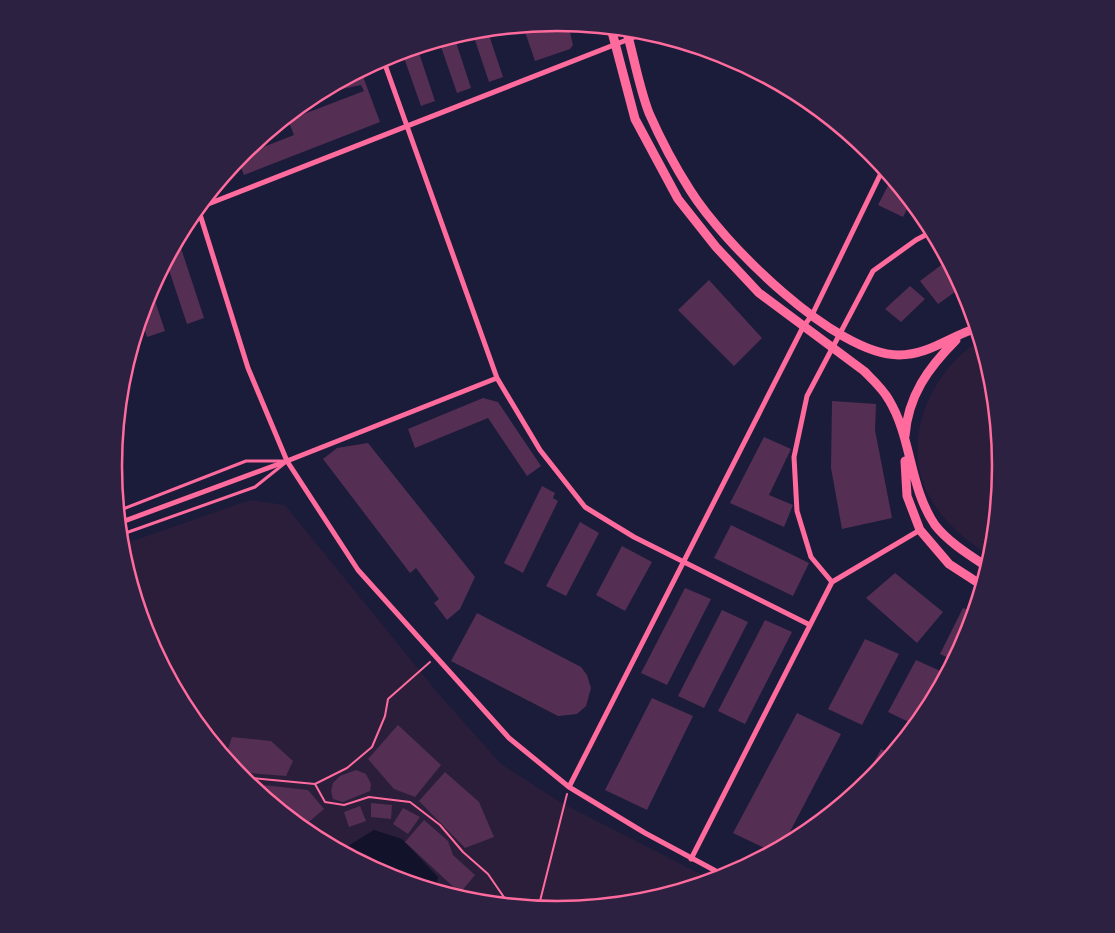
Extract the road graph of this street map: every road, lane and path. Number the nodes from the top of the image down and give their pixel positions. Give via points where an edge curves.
1 (612, 35) edge
2 (624, 37) edge
3 (629, 38) edge
4 (615, 43) junction
5 (386, 66) edge
6 (407, 126) junction
7 (880, 175) edge
8 (212, 203) edge
9 (201, 218) edge
10 (925, 235) edge
11 (812, 315) junction
12 (803, 327) junction
13 (971, 329) edge
14 (965, 332) junction
15 (840, 335) junction
16 (833, 348) junction
17 (497, 378) junction
18 (905, 442) junction
19 (287, 461) junction
20 (124, 508) edge
21 (126, 521) edge
22 (920, 530) junction
23 (128, 532) edge
24 (682, 561) junction
25 (981, 563) edge
26 (832, 582) junction
27 (977, 582) edge
28 (810, 625) junction
29 (436, 656) junction
30 (255, 779) edge
31 (315, 784) junction
32 (569, 787) junction
33 (691, 859) junction
34 (717, 872) edge
35 (505, 898) edge
36 (540, 901) edge

1 - 4 main road
2 - 4 street
3 - 11 main road via 649,113 690,191 769,282
4 - 6 street
4 - 12 main road via 635,118 678,199 716,247 759,293
5 - 6 street
6 - 8 street
6 - 17 street
7 - 11 street
9 - 19 street via 248,368
10 - 15 street via 873,271
11 - 12 street
11 - 15 main road
12 - 16 main road
12 - 24 street
13 - 14 main road
14 - 15 main road via 921,352 898,355 880,352
14 - 18 main road via 939,357 916,391 907,415
15 - 16 street
16 - 18 main road via 864,371 889,399
16 - 26 street via 807,396 794,457 797,511 811,557
17 - 19 street
17 - 24 street via 540,450 585,507
18 - 22 main road via 907,496
18 - 25 main road via 920,497 936,526
19 - 20 lane via 246,461
19 - 21 street
19 - 23 lane via 254,487
19 - 29 street via 358,570
22 - 26 street
22 - 27 main road via 949,564
24 - 28 street
24 - 32 street
26 - 28 street
28 - 33 street
29 - 31 path via 388,699 372,747 347,768
29 - 32 street via 509,738
30 - 31 path
31 - 35 path via 325,802 344,805 369,797 410,802 440,825 488,874
32 - 33 street
32 - 36 path
33 - 34 street

